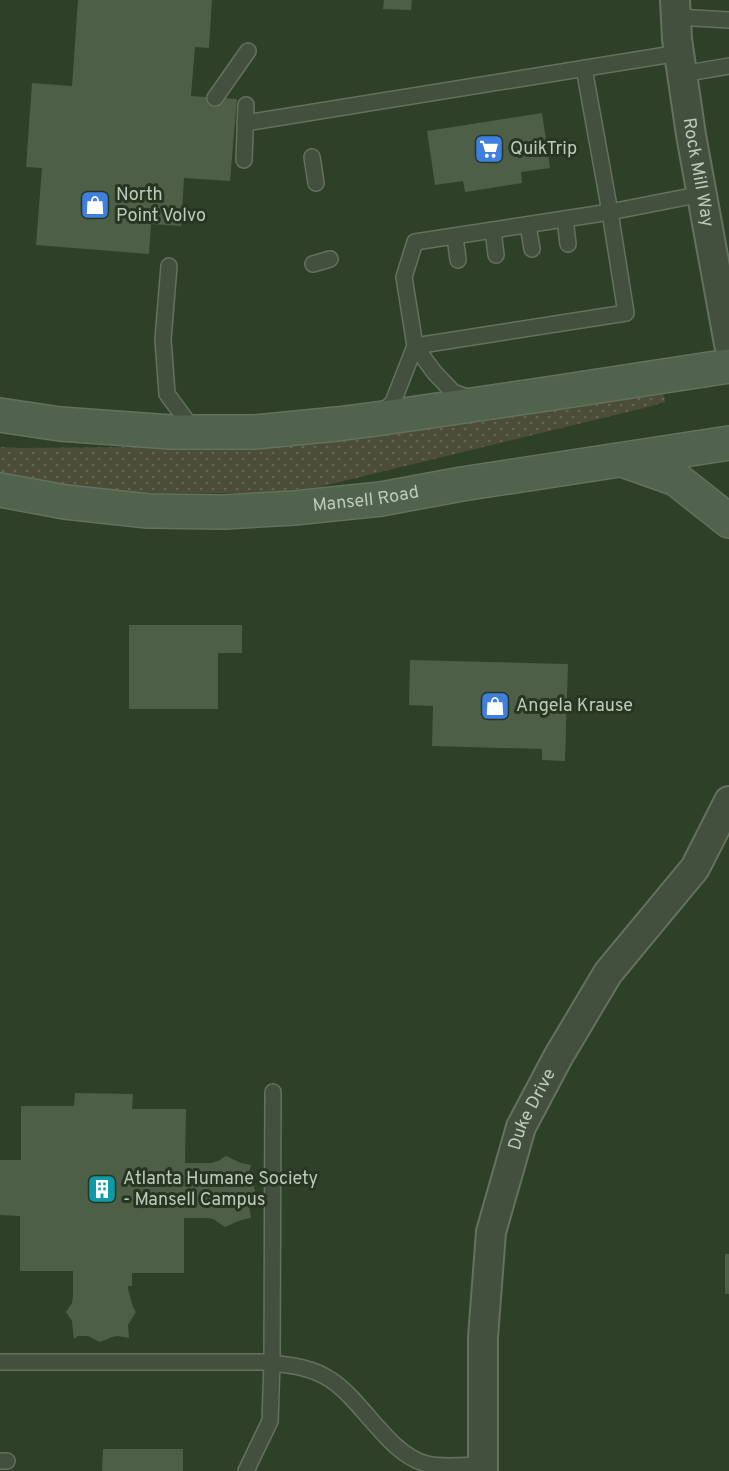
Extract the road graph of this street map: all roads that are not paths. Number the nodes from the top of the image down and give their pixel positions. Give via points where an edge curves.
1 (676, 8) edge
2 (729, 20) edge
3 (248, 51) dead end
4 (680, 63) junction
5 (729, 66) edge
6 (584, 68) junction
7 (215, 98) dead end
8 (246, 105) dead end
9 (245, 123) junction
10 (312, 157) dead end
11 (244, 160) dead end
12 (316, 183) dead end
13 (702, 194) junction
14 (610, 212) junction
15 (565, 219) junction
16 (528, 225) junction
17 (493, 230) junction
18 (455, 236) junction
19 (568, 244) dead end
20 (532, 249) dead end
21 (496, 255) dead end
22 (330, 259) dead end
23 (458, 260) dead end
24 (313, 264) dead end
25 (169, 266) dead end
26 (729, 344) edge
27 (415, 346) junction
28 (729, 366) edge
29 (483, 403) junction
30 (0, 415) edge
31 (376, 419) junction
32 (195, 432) junction
33 (729, 443) edge
34 (624, 460) junction
35 (0, 490) edge
36 (729, 521) edge
37 (729, 801) edge
38 (273, 1092) dead end
39 (0, 1362) edge
40 (272, 1363) junction
41 (483, 1468) edge
42 (246, 1471) edge

1 - 2 lane
1 - 4 street, Rock Mill Way
3 - 7 lane
4 - 5 lane
4 - 6 lane
4 - 13 street, Rock Mill Way
6 - 9 lane
6 - 14 lane
8 - 9 lane
9 - 11 lane
10 - 12 lane
13 - 14 lane
13 - 26 street, Rock Mill Way
14 - 15 lane
14 - 27 lane via 626,313 543,319 469,331
15 - 16 lane
15 - 19 lane
16 - 17 lane
16 - 20 lane
17 - 18 lane
17 - 21 lane
18 - 23 lane
18 - 27 lane via 415,242 404,277
22 - 24 lane
25 - 32 lane via 163,339 167,394
27 - 29 lane via 453,392
27 - 31 lane via 393,402
28 - 29 main road
29 - 31 main road
30 - 32 main road via 60,424
31 - 32 main road via 254,432
33 - 34 main road, Mansell Road
34 - 35 main road, Mansell Road via 381,499 224,512 148,511
34 - 36 main road via 676,479
37 - 41 street, Duke Drive via 695,868 608,973 521,1127 490,1232 483,1337
38 - 40 lane
39 - 40 lane
40 - 41 lane via 297,1366 331,1380 399,1449 418,1461 436,1466
40 - 42 lane via 270,1421

